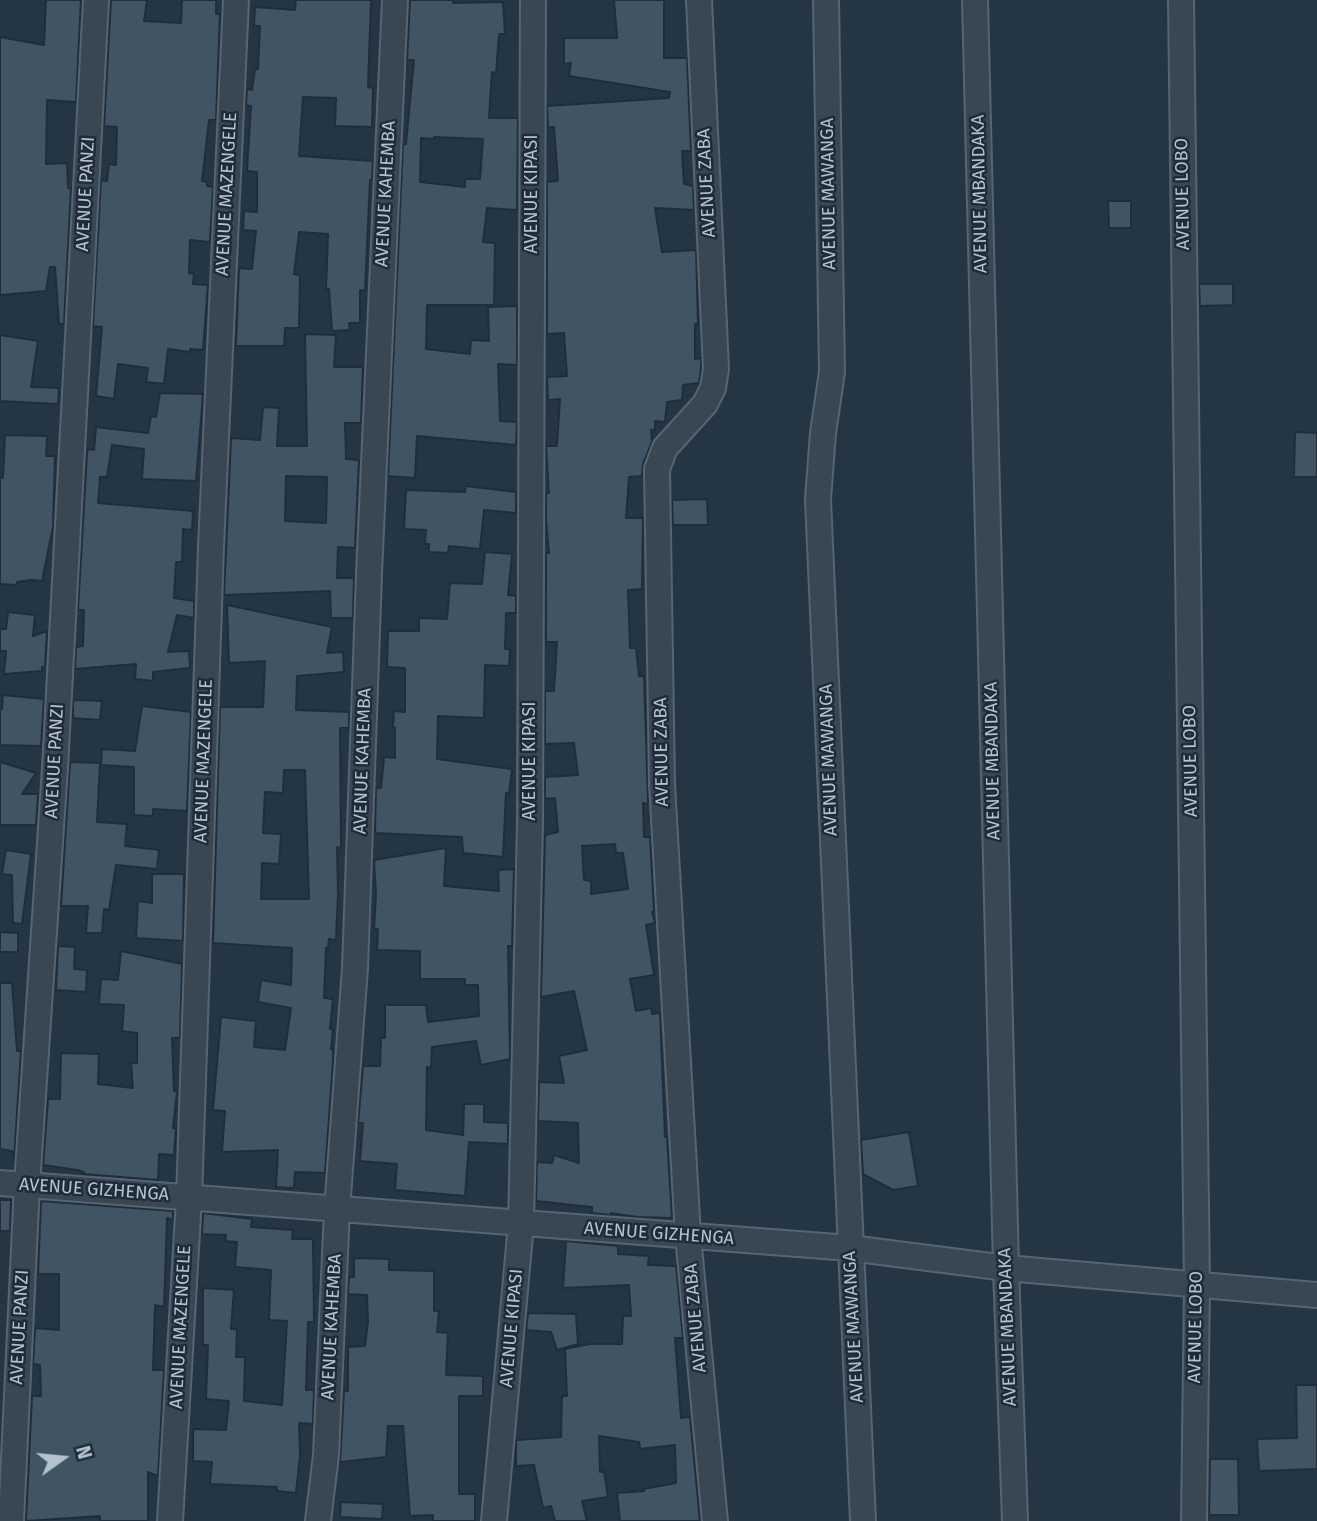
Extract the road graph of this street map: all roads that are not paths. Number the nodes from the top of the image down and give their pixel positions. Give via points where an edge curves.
1 (96, 0) edge
2 (236, 0) edge
3 (395, 0) edge
4 (533, 0) edge
5 (699, 0) edge
6 (826, 0) edge
7 (975, 0) edge
8 (1181, 0) edge
9 (0, 1183) edge
10 (27, 1185) junction
11 (189, 1198) junction
12 (337, 1210) junction
13 (521, 1224) junction
14 (688, 1236) junction
15 (850, 1248) junction
16 (1006, 1268) junction
17 (1197, 1285) junction
18 (1317, 1295) edge
19 (11, 1521) edge
20 (170, 1521) edge
21 (318, 1521) edge
22 (494, 1521) edge
23 (715, 1521) edge
24 (863, 1521) edge
25 (1015, 1521) edge
26 (1194, 1521) edge

1 - 10 street, AVENUE PANZI via 55,768
2 - 11 street, AVENUE MAZENGELE
3 - 12 street, AVENUE KAHEMBA via 355,968
4 - 13 street, AVENUE KIPASI via 530,809
5 - 14 street, AVENUE ZABA via 716,369 705,404 665,448 657,469 662,784
6 - 15 street, AVENUE MAWANGA via 832,372 818,499
7 - 16 street, AVENUE MBANDAKA
8 - 17 street, AVENUE LOBO
9 - 10 street, AVENUE GIZHENGA
10 - 11 street, AVENUE GIZHENGA
10 - 19 street, AVENUE PANZI
11 - 12 street, AVENUE GIZHENGA
11 - 20 street, AVENUE MAZENGELE
12 - 13 street, AVENUE GIZHENGA
12 - 21 street, AVENUE KAHEMBA via 326,1455
13 - 14 street, AVENUE GIZHENGA
13 - 22 street, AVENUE KIPASI
14 - 15 street, AVENUE GIZHENGA
14 - 23 street, AVENUE ZABA
15 - 16 street, AVENUE GIZHENGA
15 - 24 street, AVENUE MAWANGA
16 - 17 street, AVENUE GIZHENGA
16 - 25 street, AVENUE MBANDAKA
17 - 18 street, AVENUE GIZHENGA
17 - 26 street, AVENUE LOBO

